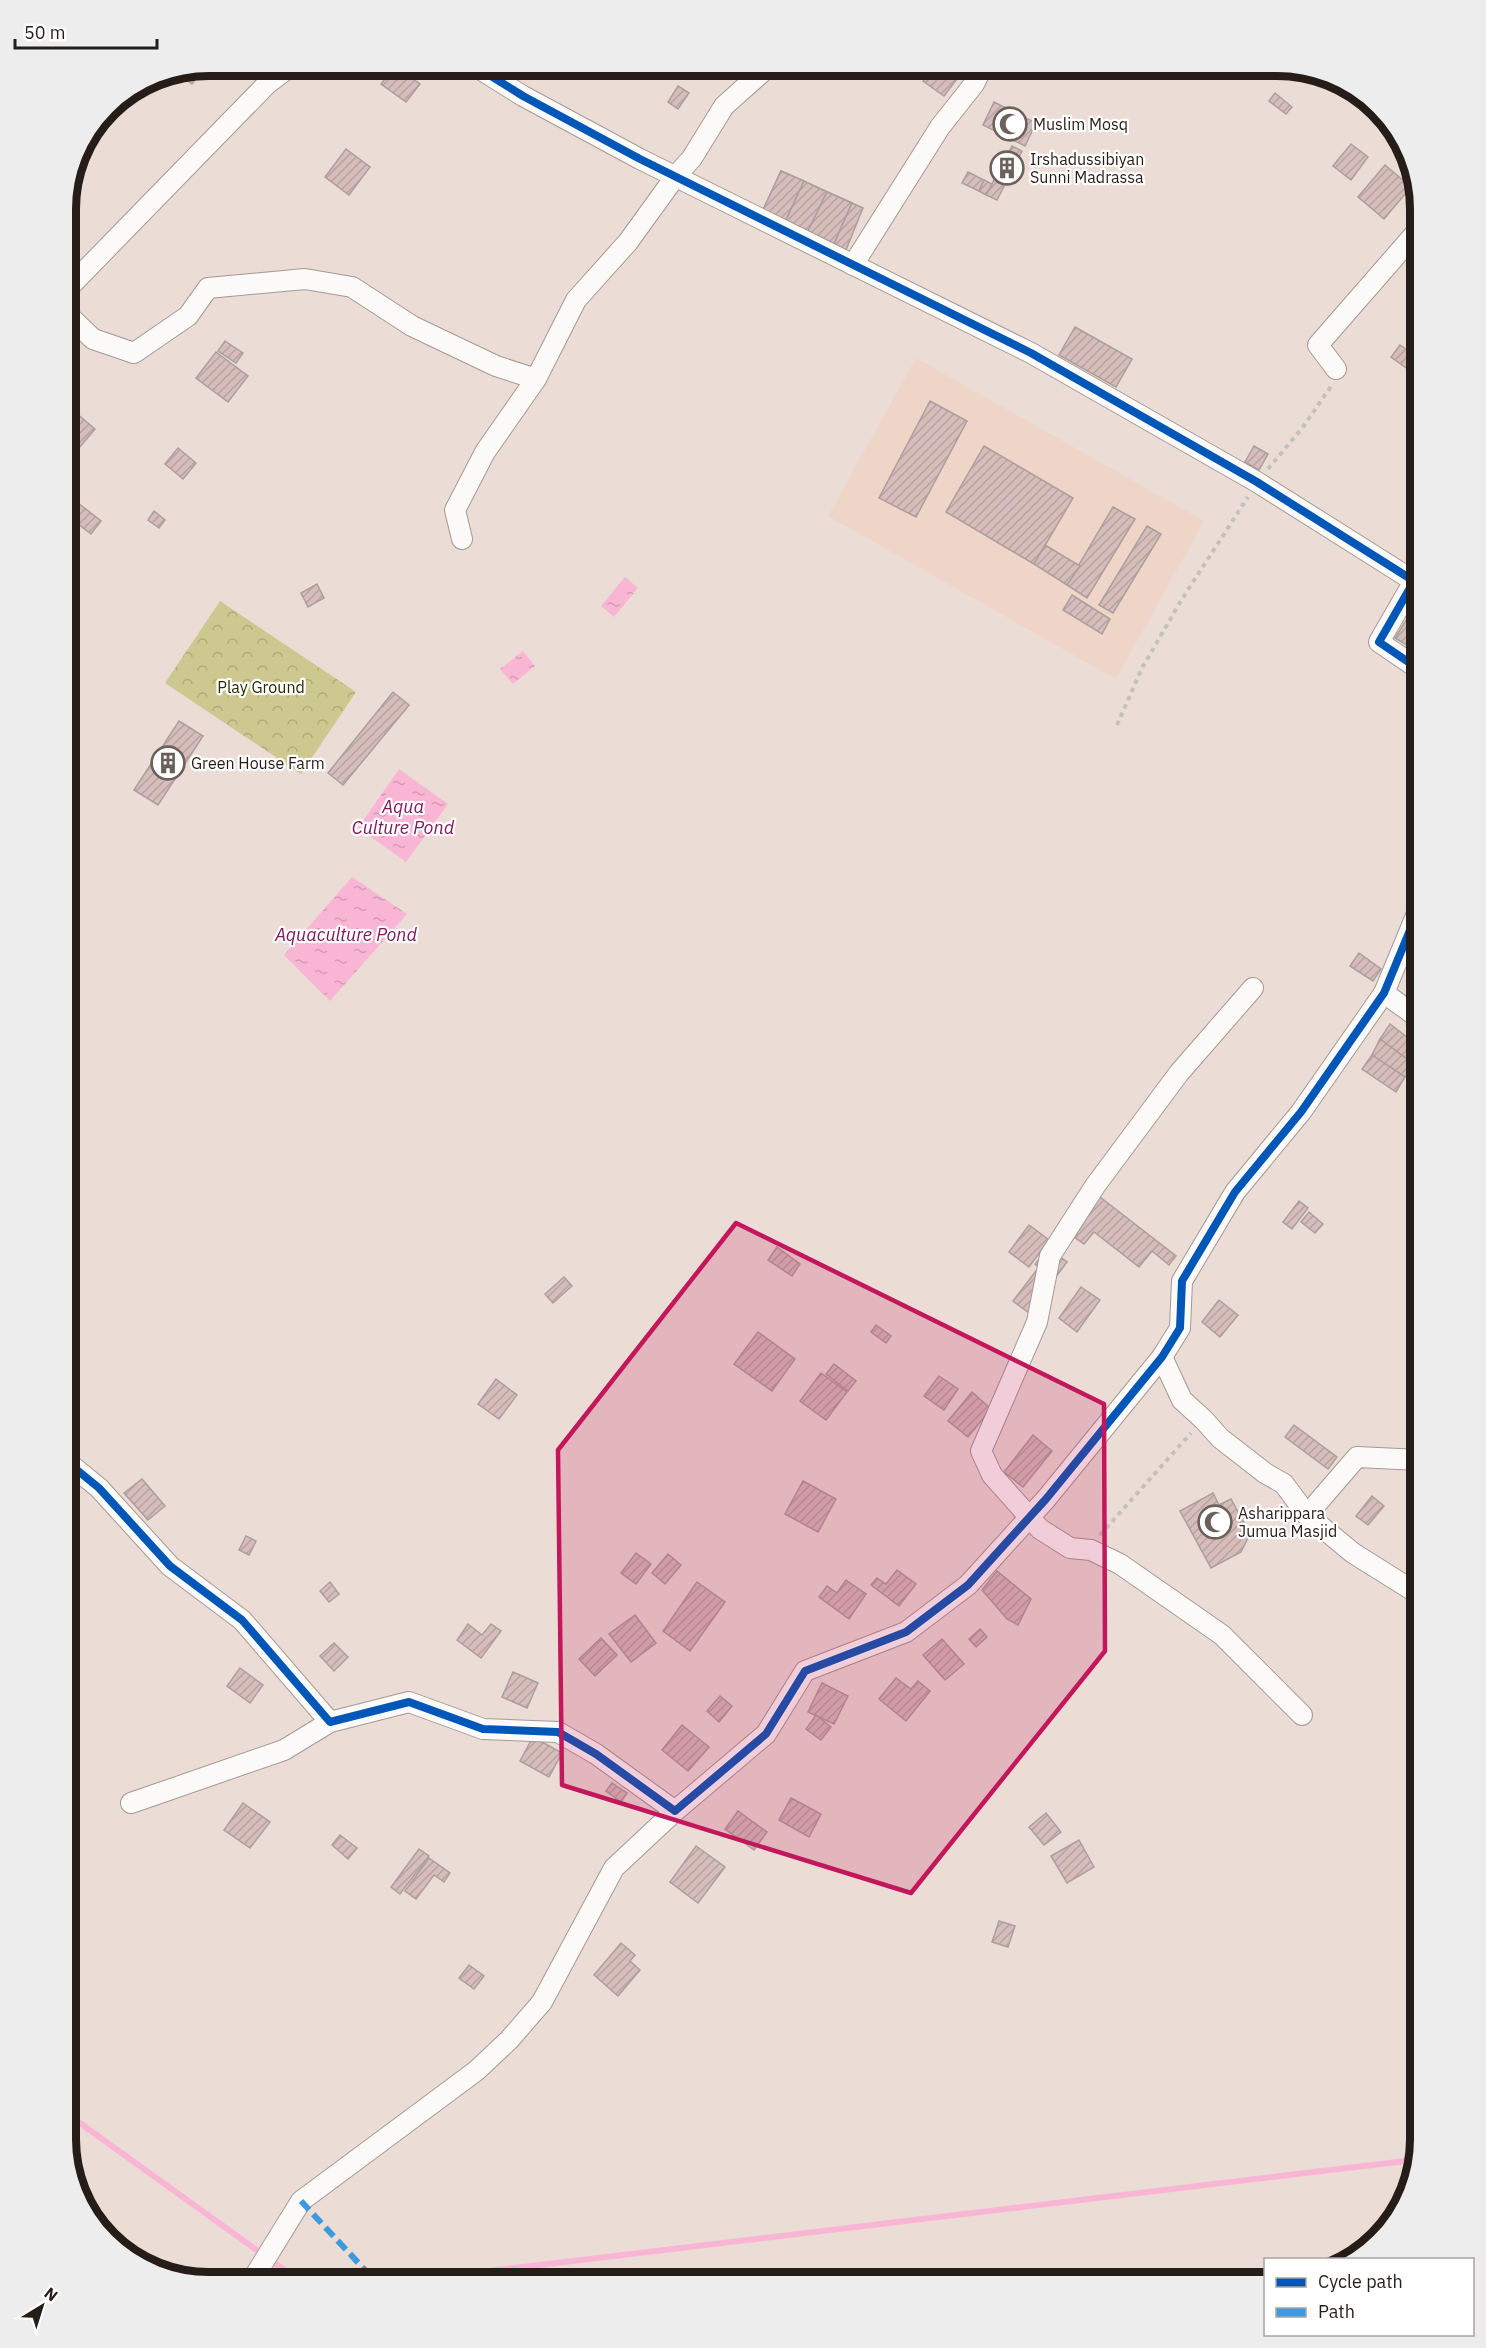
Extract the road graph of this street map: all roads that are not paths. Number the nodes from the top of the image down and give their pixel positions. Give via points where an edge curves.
1 (278, 76) edge
2 (492, 76) edge
3 (757, 77) edge
4 (978, 77) edge
5 (675, 177) junction
6 (1410, 239) edge
7 (853, 265) junction
8 (77, 276) edge
9 (77, 324) edge
10 (1336, 369) road end
11 (536, 379) junction
12 (462, 539) dead end
13 (1410, 579) edge
14 (1410, 589) edge
15 (1410, 663) edge
16 (1410, 930) edge
17 (1253, 988) dead end
18 (1384, 993) junction
19 (1410, 1012) edge
20 (1162, 1357) junction
21 (1410, 1460) edge
22 (76, 1469) edge
23 (1307, 1515) junction
24 (1030, 1517) junction
25 (1410, 1589) edge
26 (1302, 1715) dead end
27 (330, 1722) junction
28 (131, 1803) dead end
29 (675, 1811) junction
30 (258, 2271) edge

1 - 8 street
2 - 5 street
3 - 5 street via 724,106 692,158
4 - 7 street via 940,127
5 - 7 street
5 - 11 street via 628,242 576,300
6 - 10 street via 1318,345
7 - 13 street via 1031,353 1257,482
9 - 11 street via 93,339 134,353 188,316 208,288 305,279 352,287 412,326 496,366
11 - 12 street via 485,452 455,510
14 - 15 street via 1379,642
16 - 18 street
17 - 24 street via 1179,1073 1095,1186 1050,1256 1037,1322 981,1451 992,1475
18 - 19 street
18 - 20 street via 1301,1112 1235,1192 1182,1281 1180,1328
20 - 23 street via 1182,1400 1220,1438 1284,1484
20 - 24 street
21 - 23 street via 1357,1457
22 - 27 street via 99,1488 170,1566 242,1620
23 - 25 street via 1353,1552
24 - 26 street via 1040,1529 1070,1548 1091,1550 1120,1564 1222,1635
24 - 29 street via 968,1585 906,1632 805,1671 766,1734
27 - 28 street via 284,1750
27 - 29 street via 410,1702 483,1729 558,1732 596,1754
29 - 30 street via 614,1868 542,2001 509,2040 476,2071 301,2201

